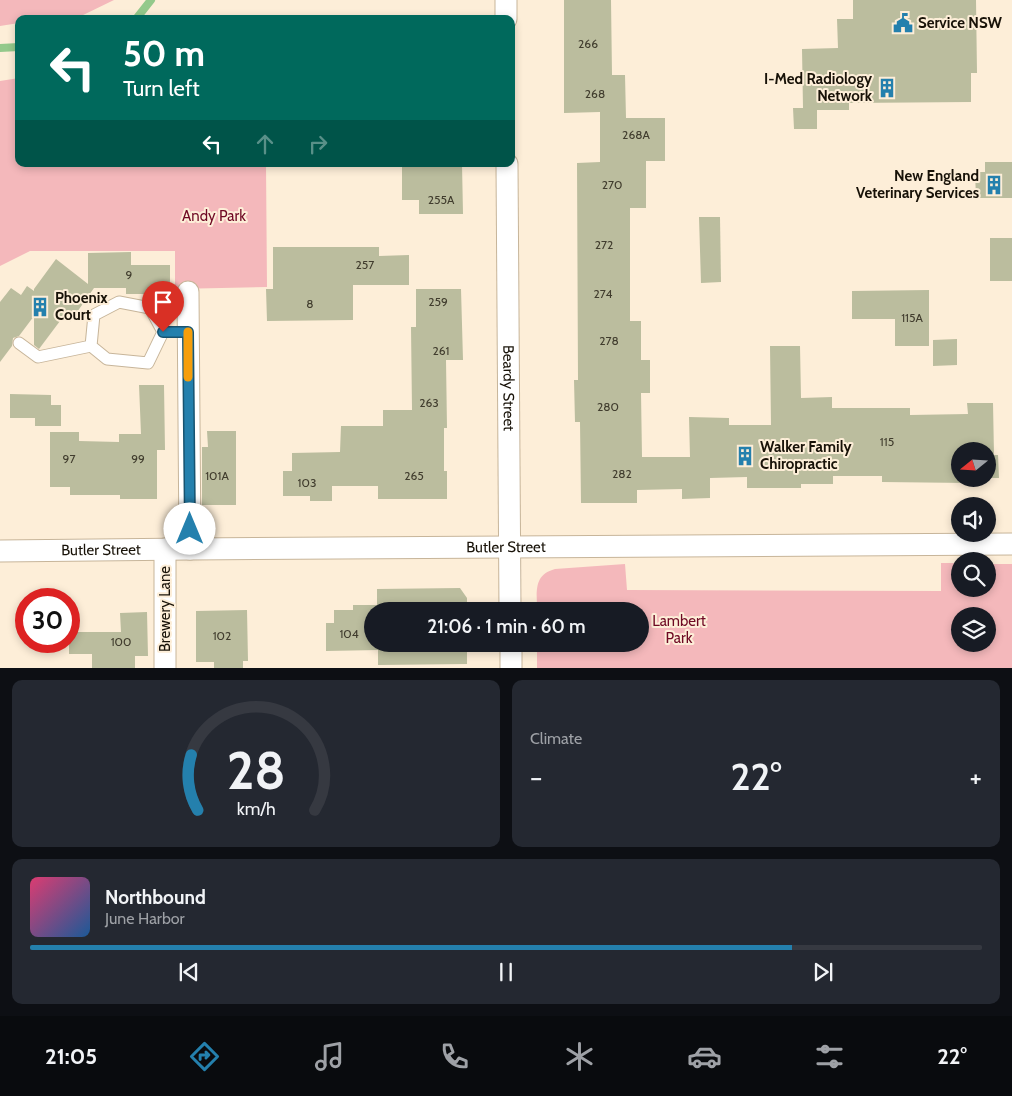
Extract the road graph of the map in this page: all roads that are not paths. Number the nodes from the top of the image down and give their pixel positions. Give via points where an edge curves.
1 (506, 0) edge
2 (506, 15) edge
3 (507, 167) edge
4 (188, 292) dead end
5 (175, 332) junction
6 (20, 343) dead end
7 (91, 346) junction
8 (1012, 544) edge
9 (190, 548) junction
10 (510, 548) junction
11 (165, 549) junction
12 (0, 551) edge
13 (510, 602) edge
14 (511, 652) edge
15 (165, 668) edge
16 (511, 668) edge

1 - 2 street
3 - 10 street, Beardy Street
4 - 5 street
5 - 7 lane via 148,363 107,359
5 - 7 lane via 150,308 119,302 94,315
5 - 9 street
6 - 7 lane via 38,357
8 - 10 street, Butler Street
9 - 10 street, Butler Street
9 - 11 street, Butler Street
10 - 13 street, Beardy Street
11 - 12 street, Butler Street
11 - 15 street, Brewery Lane
14 - 16 street

